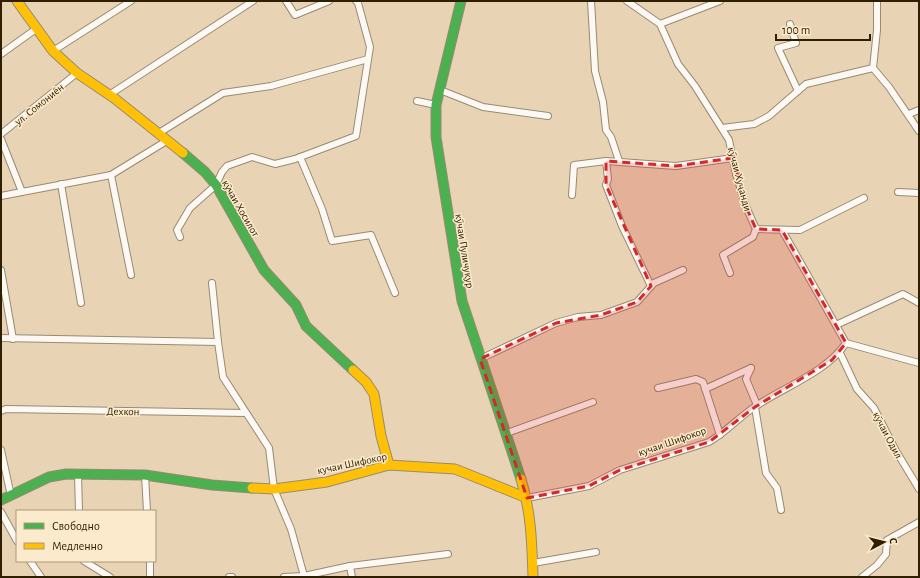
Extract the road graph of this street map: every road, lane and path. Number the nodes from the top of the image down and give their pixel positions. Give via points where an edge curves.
1 (16, 1) edge
2 (131, 1) edge
3 (253, 1) edge
4 (286, 1) edge
5 (329, 1) edge
6 (356, 1) edge
7 (461, 1) edge
8 (591, 1) edge
9 (627, 1) edge
10 (720, 1) edge
11 (877, 1) edge
12 (660, 24) junction
13 (790, 24) dead end
14 (36, 29) junction
15 (53, 51) junction
16 (1, 54) edge
17 (368, 59) junction
18 (873, 68) junction
19 (77, 73) junction
20 (440, 90) junction
21 (798, 91) junction
22 (109, 95) junction
23 (417, 101) dead end
24 (436, 105) junction
25 (919, 110) edge
26 (909, 114) junction
27 (548, 116) dead end
28 (722, 128) junction
29 (919, 131) edge
30 (159, 133) junction
31 (1, 134) edge
32 (1, 139) edge
33 (168, 140) junction
34 (300, 157) junction
35 (733, 158) junction
36 (606, 161) junction
37 (619, 161) junction
38 (111, 175) junction
39 (61, 184) junction
40 (216, 185) junction
41 (22, 192) junction
42 (898, 192) dead end
43 (919, 193) edge
44 (1, 196) edge
45 (572, 196) dead end
46 (864, 198) dead end
47 (756, 229) junction
48 (782, 230) junction
49 (180, 237) dead end
50 (1, 270) edge
51 (683, 270) dead end
52 (730, 273) dead end
53 (131, 276) dead end
54 (212, 283) dead end
55 (651, 286) junction
56 (395, 293) dead end
57 (81, 303) dead end
58 (919, 303) edge
59 (836, 325) junction
60 (1, 338) edge
61 (13, 339) junction
62 (218, 342) junction
63 (846, 343) junction
64 (840, 353) junction
65 (480, 359) junction
66 (919, 363) edge
67 (658, 388) dead end
68 (705, 389) junction
69 (593, 402) dead end
70 (756, 406) junction
71 (1, 411) edge
72 (246, 413) junction
73 (507, 433) junction
74 (720, 435) junction
75 (1, 450) edge
76 (389, 465) junction
77 (78, 474) junction
78 (145, 475) junction
79 (274, 489) junction
80 (919, 489) edge
81 (11, 496) junction
82 (527, 498) junction
83 (1, 500) edge
84 (79, 510) edge
85 (147, 510) edge
86 (781, 510) dead end
87 (1, 512) edge
88 (919, 522) edge
89 (16, 539) edge
90 (596, 552) dead end
91 (448, 554) dead end
92 (31, 562) edge
93 (86, 562) edge
94 (150, 562) edge
95 (533, 563) junction
96 (350, 566) junction
97 (304, 576) junction
98 (41, 577) edge
99 (110, 577) edge
100 (150, 577) edge
101 (229, 577) edge
102 (232, 577) edge
103 (284, 577) edge
104 (352, 577) edge
105 (533, 577) edge
106 (862, 577) edge

1 - 14 street, кӯчаи Хосилот
2 - 15 street
3 - 22 street
4 - 5 street via 295,15
6 - 17 street via 370,47
7 - 20 street, кӯчаи Пуличуқур
8 - 37 street via 595,71 603,102 606,130
9 - 12 street
10 - 12 street
11 - 18 street
12 - 28 street, кӯчаи Хуҷанди via 678,64
13 - 21 street via 796,44 778,48
14 - 15 street, кӯчаи Хосилот
14 - 16 street
15 - 19 street, кӯчаи Хосилот
17 - 30 street via 271,86 223,93
17 - 34 street via 356,136
18 - 21 street via 806,84
18 - 26 street
19 - 22 street, кӯчаи Хосилот
19 - 31 street, ул. Сомониён
20 - 24 street, кӯчаи Пуличуқур
20 - 27 street via 483,107
21 - 28 street via 754,124
22 - 30 street, кӯчаи Хосилот
23 - 24 street
24 - 65 street, кӯчаи Пуличуқур via 436,137 456,268 462,301
25 - 26 street
26 - 29 street
28 - 35 street, кӯчаи Хуҷанди via 729,140
30 - 33 street, кӯчаи Хосилот
32 - 41 street
33 - 38 street
33 - 40 street, кӯчаи Хосилот
34 - 40 street via 275,164 252,157 227,166
34 - 56 street via 322,209 332,241 371,235
35 - 37 street via 676,166
35 - 47 street, кӯчаи Хуҷанди via 747,209
36 - 37 street
36 - 45 street via 574,165
36 - 55 street via 606,185 622,226
38 - 39 street
38 - 53 street
39 - 41 street
39 - 57 street
40 - 49 street via 190,208 177,230
40 - 76 street, кӯчаи Хосилот via 264,270 296,305 306,326 366,382 374,394
41 - 44 street
42 - 43 street
46 - 48 street via 800,230
47 - 48 street
47 - 52 street via 753,237 723,255
48 - 59 street
50 - 61 street
51 - 55 street
54 - 62 street
55 - 65 street via 637,302 601,315 578,317 556,323
58 - 59 street via 903,294
59 - 63 street
60 - 61 street
61 - 62 street
62 - 72 street via 223,377
63 - 64 street
63 - 66 street
64 - 70 street, кучаи Шифокор
64 - 80 street, кӯчаи Одил via 858,390 874,408
65 - 73 street, кӯчаи Пуличуқур
67 - 68 street via 696,380 703,382
68 - 70 street via 751,368 746,379
68 - 74 street
69 - 73 street
70 - 74 street, кучаи Шифокор
70 - 86 street via 766,473 777,488
71 - 72 street, Дехкон via 6,409
72 - 79 street via 269,448
73 - 82 street, кӯчаи Пуличуқур
74 - 82 street, кучаи Шифокор via 709,442 620,470 589,486
75 - 81 street
76 - 79 street, кучаи Шифокор via 327,482
76 - 82 street, кучаи Шифокор via 455,468
77 - 78 street, кучаи Шифокор
77 - 81 street, кучаи Шифокор via 49,477
77 - 84 street
78 - 79 street, кучаи Шифокор via 212,485
78 - 85 street
79 - 97 street via 291,529
81 - 83 street, кучаи Шифокор
82 - 95 street, кӯчаи Пуличуқур
87 - 89 street
88 - 106 street via 887,540 886,554
90 - 95 street
91 - 96 street
92 - 98 street
93 - 99 street
94 - 100 street
95 - 105 street, кӯчаи Пуличуқур
96 - 97 street
96 - 104 street
97 - 103 street
101 - 102 street

